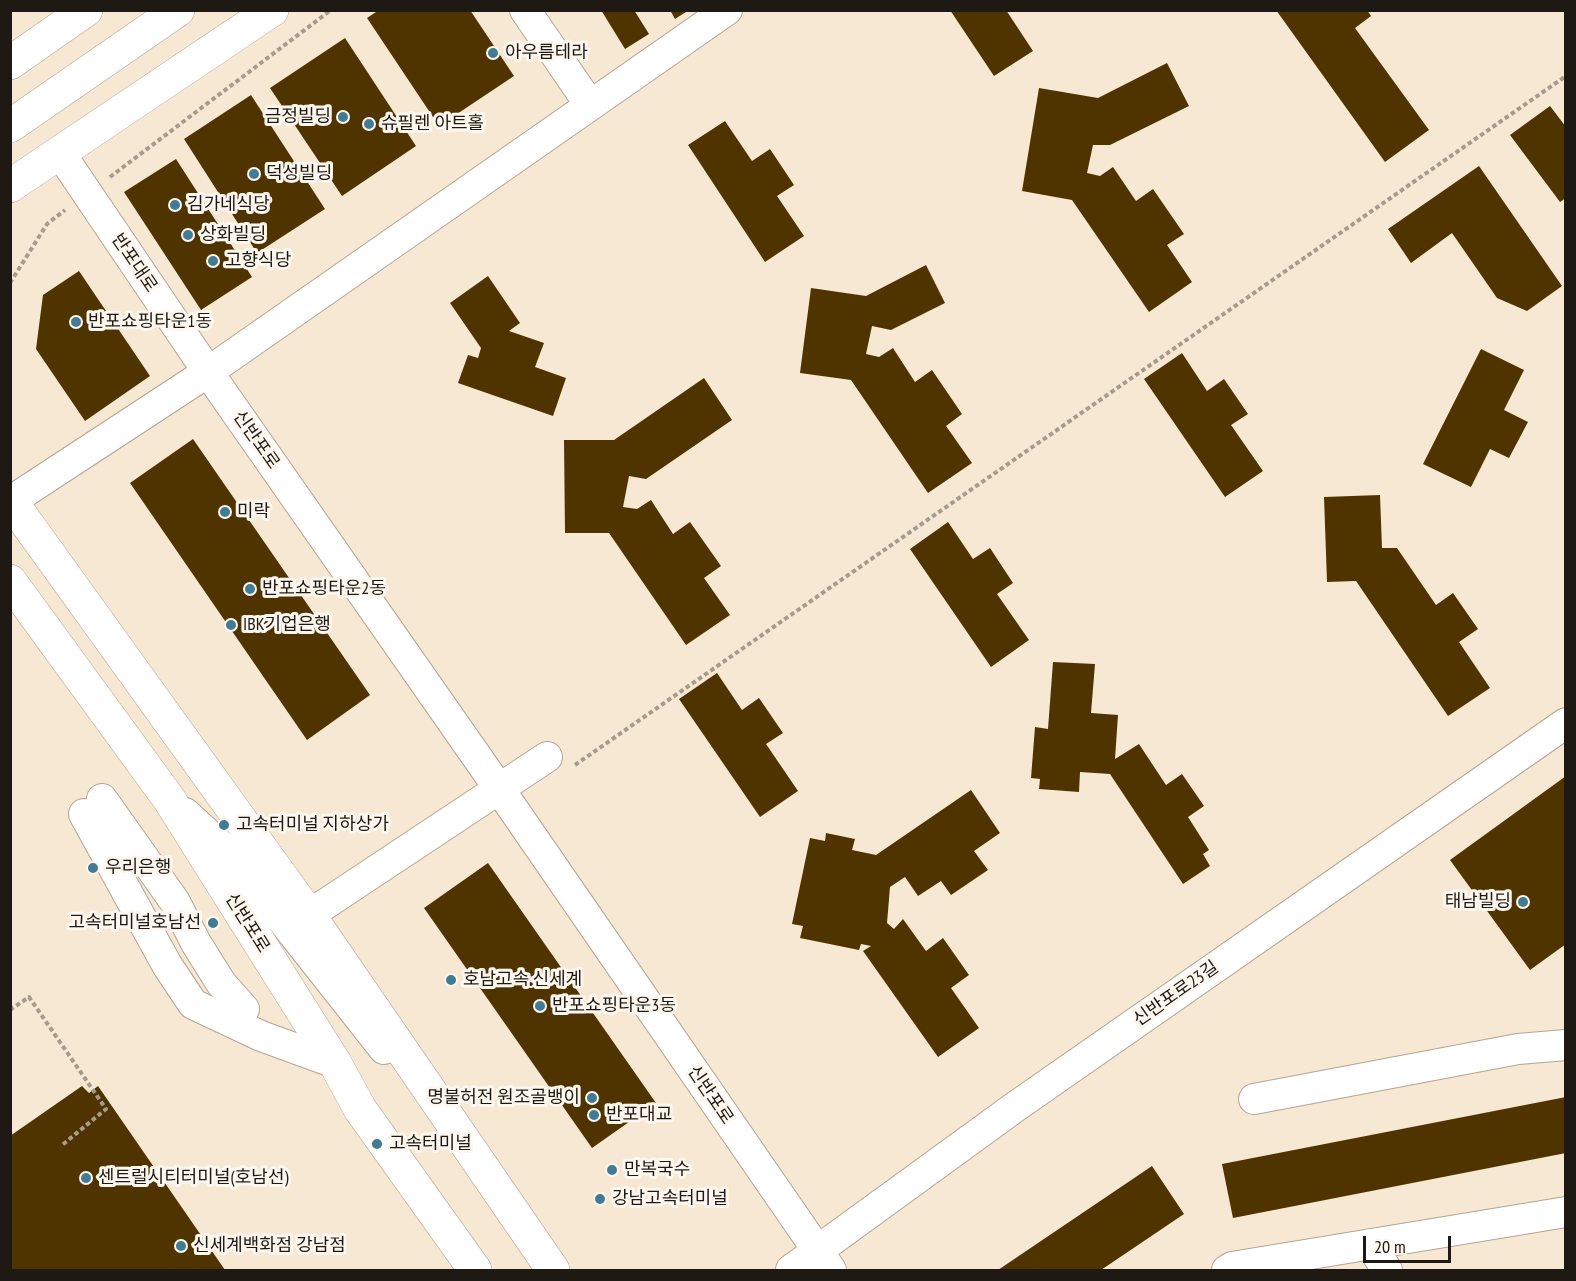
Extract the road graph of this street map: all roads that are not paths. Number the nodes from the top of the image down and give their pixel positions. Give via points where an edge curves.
1 (86, 10) edge
2 (178, 10) edge
3 (272, 10) edge
4 (525, 10) edge
5 (727, 10) edge
6 (10, 63) edge
7 (590, 105) junction
8 (10, 126) edge
9 (60, 153) junction
10 (10, 186) edge
11 (208, 372) junction
12 (11, 500) edge
13 (10, 563) edge
14 (10, 581) edge
15 (1566, 723) edge
16 (559, 762) road end
17 (500, 790) junction
18 (170, 799) junction
19 (231, 855) junction
20 (309, 915) junction
21 (1566, 1045) edge
22 (321, 1057) junction
23 (1254, 1099) dead end
24 (1566, 1212) edge
25 (1370, 1244) junction
26 (824, 1262) edge
27 (475, 1270) edge
28 (538, 1270) edge
29 (553, 1270) edge
30 (791, 1270) edge
31 (1227, 1270) edge
32 (1387, 1270) edge

1 - 6 main road
2 - 8 main road
3 - 9 main road
4 - 7 street
5 - 7 street
7 - 11 street
9 - 10 main road
9 - 11 street, 반포대로
11 - 12 street
11 - 17 street, 신반포로
12 - 20 main road
13 - 19 street
14 - 18 main road, 신반포로
15 - 26 street, 신반포로23길 via 1015,1107
16 - 17 street
17 - 20 street
17 - 26 street, 신반포로
18 - 19 street
18 - 22 main road, 신반포로
19 - 28 street via 380,1043
20 - 29 main road
21 - 23 street via 1518,1049
22 - 22 street via 261,1036 192,1004 167,965 93,807 208,992 277,1024
22 - 27 main road, 신반포로
24 - 25 street
25 - 31 street
25 - 32 street
26 - 30 street, 신반포로23길

